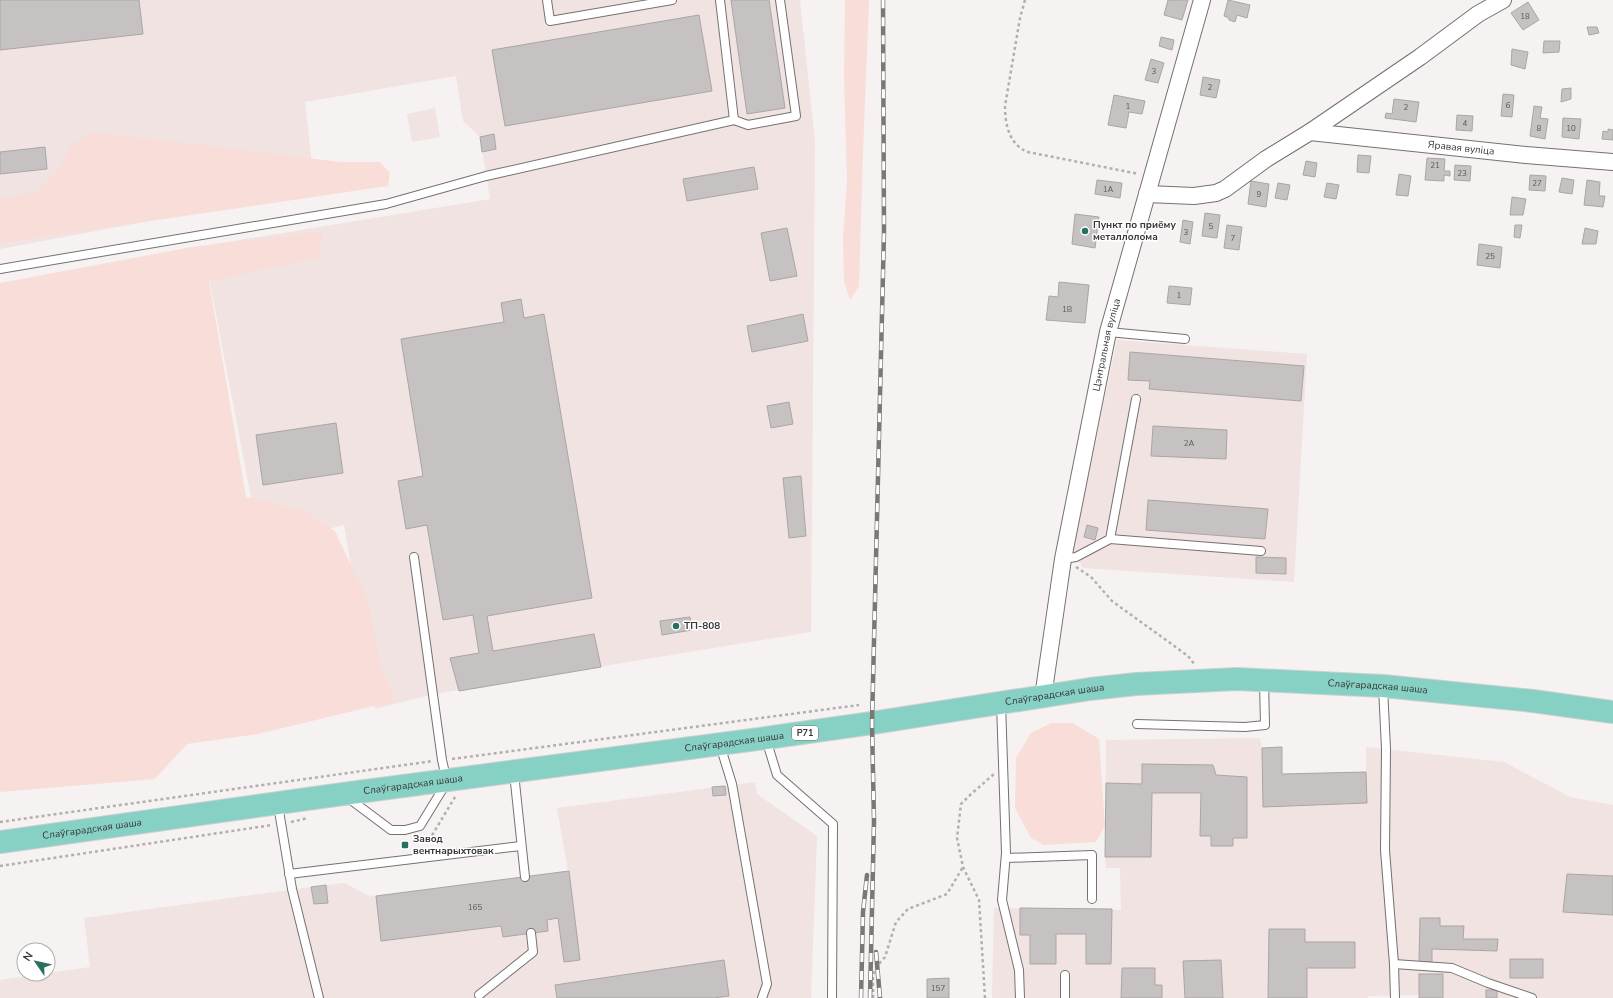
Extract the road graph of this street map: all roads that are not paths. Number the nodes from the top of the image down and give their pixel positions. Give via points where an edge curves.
1 (548, 0) edge
2 (672, 0) edge
3 (720, 0) edge
4 (780, 0) edge
5 (1202, 0) edge
6 (1503, 0) edge
7 (734, 120) junction
8 (1310, 132) junction
9 (1613, 162) edge
10 (1147, 194) junction
11 (0, 269) edge
12 (1108, 332) junction
13 (1185, 339) dead end
14 (1136, 399) dead end
15 (1110, 539) junction
16 (1261, 552) dead end
17 (414, 558) dead end
18 (1063, 559) junction
19 (1264, 680) junction
20 (1383, 686) junction
21 (1043, 697) junction
22 (1001, 703) junction
23 (1613, 712) edge
24 (1137, 724) dead end
25 (766, 738) junction
26 (720, 744) junction
27 (514, 772) junction
28 (446, 782) junction
29 (342, 794) junction
30 (278, 804) junction
31 (0, 842) edge
32 (521, 846) junction
33 (1006, 858) junction
34 (289, 874) junction
35 (525, 877) dead end
36 (1092, 899) dead end
37 (531, 933) dead end
38 (1394, 964) junction
39 (1065, 975) dead end
40 (479, 995) dead end
41 (319, 998) edge
42 (762, 998) edge
43 (832, 998) edge
44 (1020, 998) edge
45 (1066, 998) edge
46 (1395, 998) edge
47 (1532, 998) edge

1 - 2 lane via 550,21
3 - 7 lane
4 - 7 lane via 796,116 748,125
5 - 10 street, Цэнтральная вуліца
6 - 8 street via 1478,14
7 - 11 lane via 486,176 386,204
8 - 9 street, Яравая вуліца
8 - 10 street via 1216,193 1194,196
10 - 12 street, Цэнтральная вуліца
12 - 13 lane
12 - 18 street, Цэнтральная вуліца
14 - 15 lane
15 - 16 lane
15 - 18 lane via 1076,557
17 - 28 lane
18 - 21 street, Цэнтральная вуліца
19 - 20 main road, Слаўгарадская шаша / Р71
19 - 21 main road, Слаўгарадская шаша / Р71 via 1136,684
19 - 24 lane via 1265,725 1245,727
20 - 23 main road, Слаўгарадская шаша / Р71
20 - 38 lane via 1386,749 1385,850
21 - 22 main road, Слаўгарадская шаша / Р71
22 - 25 main road, Слаўгарадская шаша / Р71
22 - 33 lane
25 - 26 main road, Слаўгарадская шаша / Р71
25 - 43 lane via 777,775 833,824
26 - 27 main road, Слаўгарадская шаша / Р71
26 - 42 lane via 732,784 767,984
27 - 28 main road, Слаўгарадская шаша / Р71
27 - 32 lane
28 - 29 main road, Слаўгарадская шаша / Р71
28 - 29 lane via 420,826 405,830 391,830
29 - 30 main road, Слаўгарадская шаша / Р71
30 - 31 main road, Слаўгарадская шаша / Р71
30 - 34 lane
32 - 34 lane
32 - 35 lane
33 - 36 lane via 1092,855
33 - 44 lane via 1002,900 1019,970
34 - 41 lane
37 - 40 lane via 532,952
38 - 46 lane
38 - 47 lane via 1452,968
39 - 45 lane

